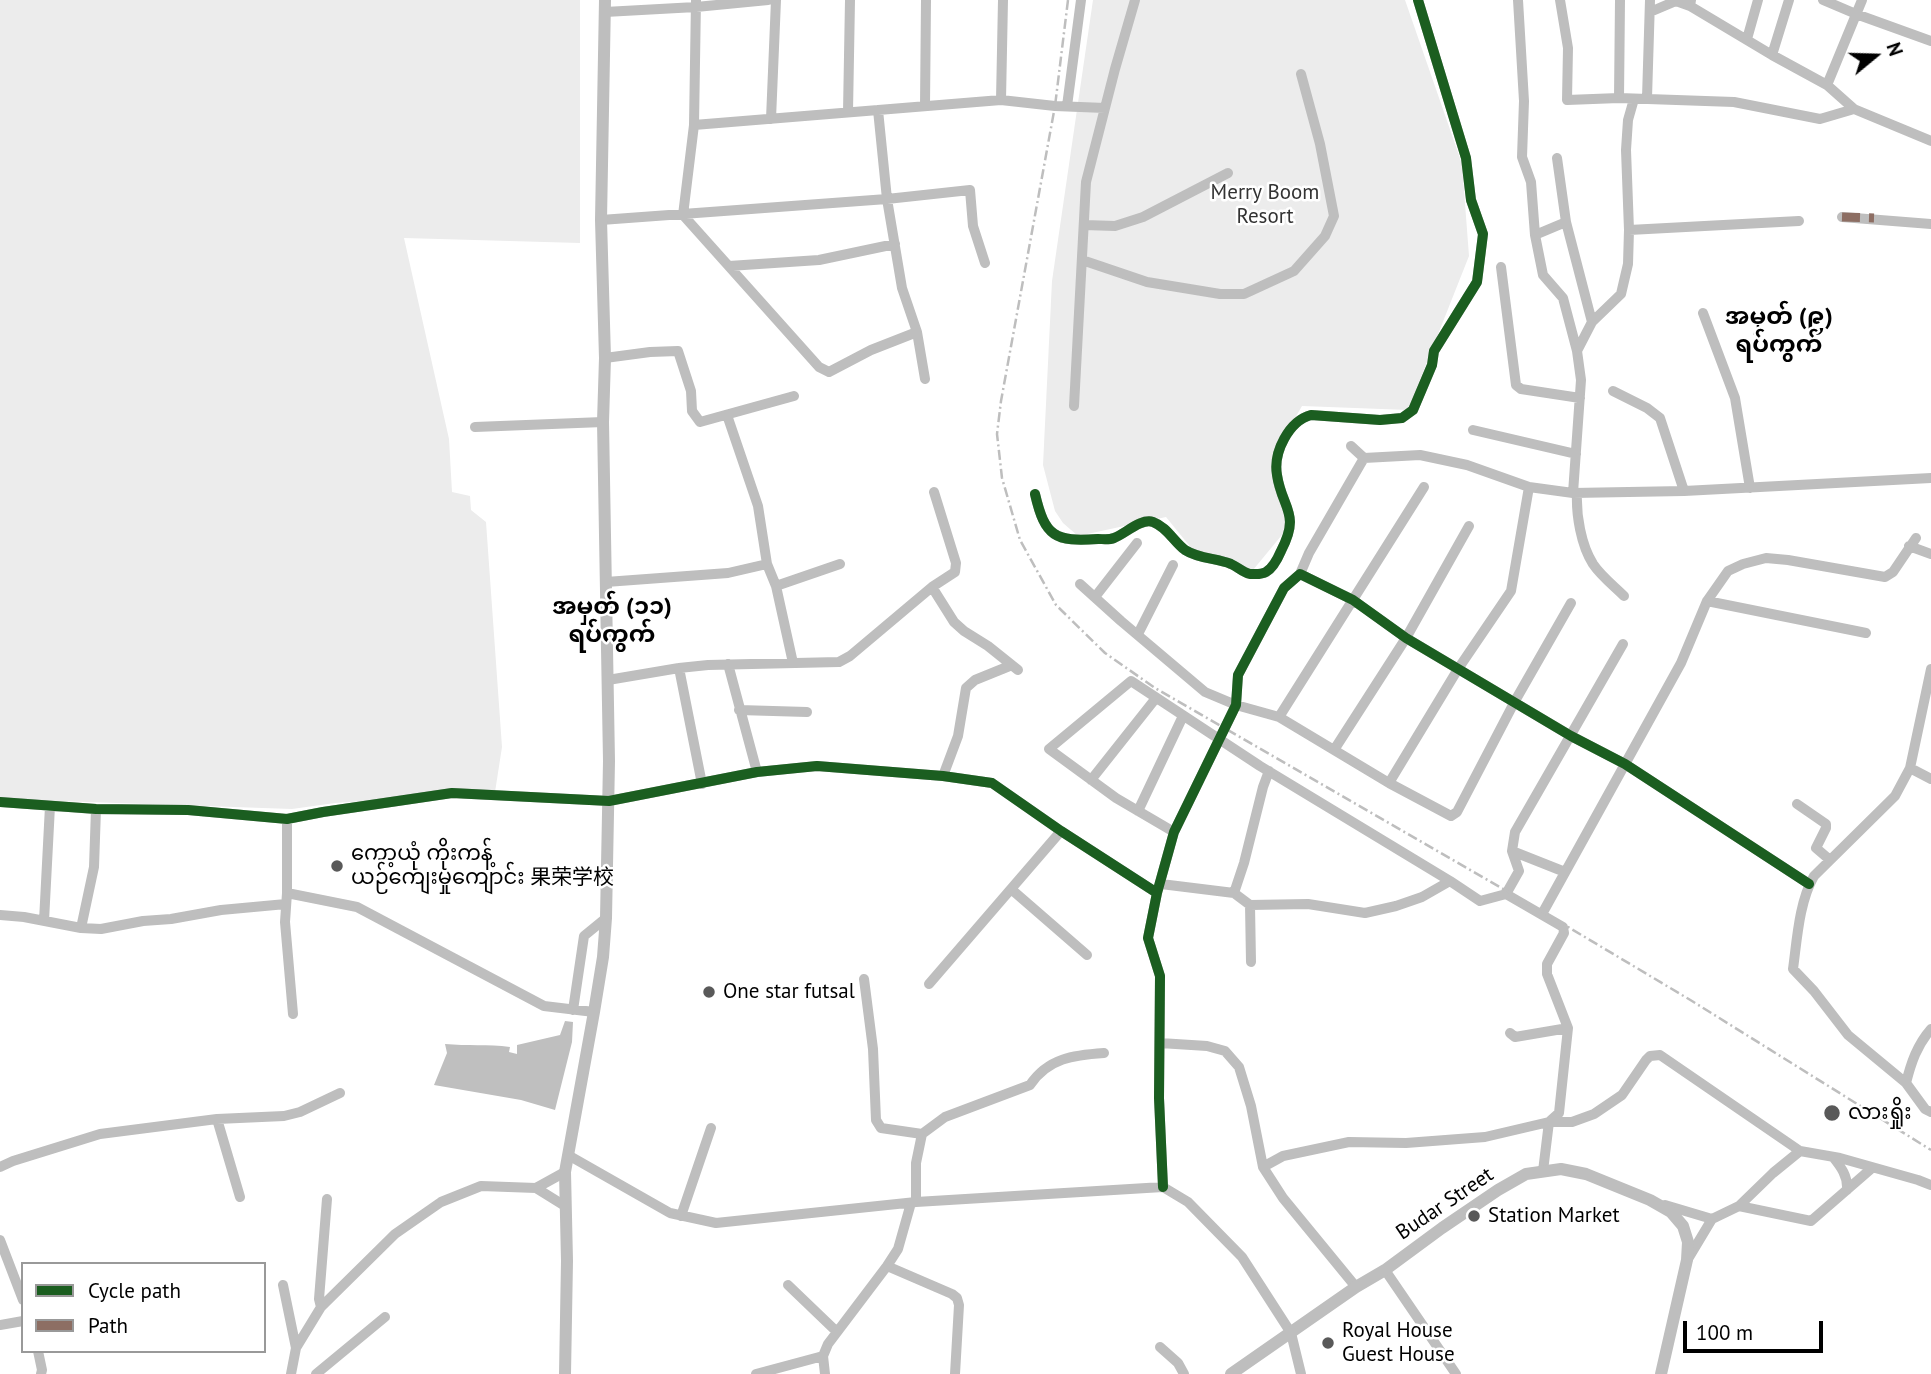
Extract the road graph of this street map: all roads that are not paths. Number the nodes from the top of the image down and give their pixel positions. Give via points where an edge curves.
1 (768, 0) edge
2 (776, 0) edge
3 (850, 0) edge
4 (926, 0) edge
5 (1003, 0) edge
6 (1081, 0) edge
7 (1135, 0) edge
8 (1418, 0) edge
9 (1518, 0) edge
10 (1560, 0) edge
11 (1620, 0) edge
12 (1650, 0) edge
13 (1758, 0) edge
14 (1789, 0) edge
15 (1823, 0) edge
16 (1862, 0) edge
17 (696, 3) edge
18 (1690, 3) edge
19 (605, 6) edge
20 (1650, 12) junction
21 (1856, 14) junction
22 (1746, 40) junction
23 (1931, 41) edge
24 (1772, 55) junction
25 (1301, 74) dead end
26 (1827, 85) junction
27 (1619, 98) junction
28 (1647, 98) junction
29 (1634, 99) junction
30 (1001, 100) junction
31 (925, 106) junction
32 (1067, 106) junction
33 (1105, 108) junction
34 (1854, 109) junction
35 (878, 110) junction
36 (848, 112) junction
37 (771, 119) junction
38 (694, 125) junction
39 (1931, 141) edge
40 (1557, 158) dead end
41 (1228, 173) dead end
42 (887, 199) junction
43 (683, 215) junction
44 (1842, 217) dead end
45 (601, 220) junction
46 (1799, 221) dead end
47 (1566, 222) junction
48 (1931, 224) edge
49 (1084, 225) junction
50 (1629, 230) junction
51 (1535, 235) junction
52 (895, 244) junction
53 (1082, 260) junction
54 (985, 263) dead end
55 (729, 266) junction
56 (1501, 267) dead end
57 (1703, 313) dead end
58 (1592, 322) junction
59 (917, 332) junction
60 (1577, 351) junction
61 (605, 358) junction
62 (925, 379) dead end
63 (1613, 391) dead end
64 (794, 396) dead end
65 (1580, 398) junction
66 (1074, 406) dead end
67 (727, 415) junction
68 (603, 422) junction
69 (475, 427) dead end
70 (1473, 430) dead end
71 (1352, 446) dead end
72 (1576, 454) junction
73 (1364, 458) junction
74 (1931, 478) edge
75 (1529, 486) junction
76 (1424, 488) dead end
77 (1750, 488) junction
78 (1684, 491) junction
79 (934, 492) dead end
80 (1575, 493) junction
81 (1035, 494) dead end
82 (1469, 526) dead end
83 (1137, 543) dead end
84 (1931, 554) edge
85 (840, 564) dead end
86 (767, 565) junction
87 (1173, 565) dead end
88 (1300, 574) junction
89 (607, 582) junction
90 (1080, 584) dead end
91 (776, 586) junction
92 (932, 587) junction
93 (1625, 596) dead end
94 (1095, 597) junction
95 (1353, 600) junction
96 (1707, 601) junction
97 (1571, 603) dead end
98 (1866, 633) dead end
99 (1138, 634) junction
100 (1406, 638) junction
101 (1623, 644) dead end
102 (793, 663) junction
103 (728, 664) junction
104 (679, 668) junction
105 (1458, 669) junction
106 (1931, 669) edge
107 (608, 680) junction
108 (1156, 698) junction
109 (1515, 701) junction
110 (1236, 705) junction
111 (739, 710) junction
112 (807, 712) dead end
113 (1183, 716) junction
114 (1279, 717) junction
115 (1571, 736) junction
116 (1219, 739) junction
117 (1334, 750) junction
118 (1625, 764) junction
119 (1910, 768) junction
120 (1269, 771) junction
121 (757, 772) junction
122 (943, 776) junction
123 (1931, 779) edge
124 (1091, 780) junction
125 (1389, 783) junction
126 (702, 784) junction
127 (609, 801) junction
128 (0, 802) edge
129 (1797, 804) dead end
130 (50, 806) junction
131 (96, 809) junction
132 (1138, 811) junction
133 (287, 819) junction
134 (1061, 831) junction
135 (1174, 832) junction
136 (1513, 851) junction
137 (1830, 860) junction
138 (1565, 872) junction
139 (1450, 881) junction
140 (1809, 884) junction
141 (1159, 888) junction
142 (1011, 889) junction
143 (1234, 893) junction
144 (1506, 894) junction
145 (287, 899) junction
146 (1250, 905) junction
147 (1542, 914) junction
148 (0, 915) edge
149 (606, 918) junction
150 (44, 921) junction
151 (81, 928) junction
152 (1087, 955) dead end
153 (1251, 962) dead end
154 (864, 979) dead end
155 (929, 984) dead end
156 (573, 1010) junction
157 (594, 1012) junction
158 (293, 1014) dead end
159 (1568, 1028) junction
160 (1931, 1029) edge
161 (1510, 1033) dead end
162 (1160, 1043) junction
163 (1104, 1053) dead end
164 (1906, 1083) junction
165 (340, 1093) dead end
166 (1931, 1112) edge
167 (217, 1119) junction
168 (1549, 1122) junction
169 (711, 1128) dead end
170 (922, 1134) junction
171 (1800, 1151) junction
172 (568, 1155) junction
173 (1833, 1157) junction
174 (0, 1167) edge
175 (1263, 1167) junction
176 (1872, 1168) junction
177 (1542, 1171) junction
178 (565, 1172) junction
179 (1931, 1185) edge
180 (1163, 1187) junction
181 (536, 1188) junction
182 (1847, 1190) junction
183 (240, 1197) dead end
184 (327, 1199) dead end
185 (1650, 1200) junction
186 (913, 1202) junction
187 (565, 1206) junction
188 (1739, 1206) junction
189 (681, 1216) junction
190 (1712, 1219) junction
191 (0, 1240) edge
192 (1688, 1260) junction
193 (887, 1266) junction
194 (1385, 1270) junction
195 (788, 1284) dead end
196 (283, 1285) dead end
197 (1356, 1287) junction
198 (21, 1295) edge
199 (321, 1307) junction
200 (385, 1317) dead end
201 (21, 1321) edge
202 (0, 1325) edge
203 (837, 1332) junction
204 (1291, 1333) junction
205 (1160, 1347) dead end
206 (296, 1348) junction
207 (38, 1353) edge
208 (823, 1356) junction
209 (41, 1374) edge
210 (291, 1374) edge
211 (316, 1374) edge
212 (565, 1374) edge
213 (756, 1374) edge
214 (825, 1374) edge
215 (955, 1374) edge
216 (1184, 1374) edge
217 (1231, 1374) edge
218 (1301, 1374) edge
219 (1456, 1374) edge
220 (1661, 1374) edge

1 - 17 street
2 - 37 street
3 - 36 street
4 - 31 street
5 - 30 street
6 - 32 street
7 - 33 street
8 - 81 street via 1466,158 1471,201 1483,234 1477,282 1434,351 1413,410 1402,418 1380,420 1311,415 1289,429 1276,473 1290,531 1265,573 1243,572 1193,554 1153,522 1113,539 1055,536 1043,520
9 - 51 street via 1522,158 1531,182
10 - 27 street via 1568,48 1567,100
11 - 27 street
12 - 20 street
13 - 22 street
14 - 24 street
15 - 21 street
16 - 21 street
17 - 19 street
17 - 38 street
18 - 20 street via 1676,1
18 - 22 street
19 - 45 main road
20 - 28 street
21 - 23 street
21 - 26 street
22 - 24 street
24 - 26 street
25 - 53 street via 1321,144 1334,216 1325,236 1294,271 1244,294 1220,294 1147,282
26 - 34 street
27 - 29 street
28 - 29 street
28 - 34 street via 1734,102 1820,119
29 - 50 street via 1626,150
30 - 31 street
30 - 32 street
31 - 35 street
32 - 33 street
33 - 49 street via 1086,182
34 - 39 street
35 - 36 street
35 - 42 street
36 - 37 street
37 - 38 street
38 - 43 street
40 - 47 street
41 - 49 street via 1143,217 1115,226
42 - 43 street
42 - 52 street
42 - 54 street via 970,190 973,226
43 - 45 street
43 - 55 street
44 - 48 street
45 - 61 main road
46 - 50 street
47 - 51 street
47 - 58 street
49 - 53 street
50 - 58 street via 1621,294
51 - 60 street via 1543,275 1563,298
52 - 55 street via 819,260
52 - 59 street via 902,288
53 - 66 street
55 - 59 street via 825,371
56 - 65 street via 1516,386
57 - 77 street via 1735,398
58 - 60 street
59 - 62 street
60 - 65 street
61 - 67 street via 678,351 691,391 692,411 700,422
61 - 68 main road
63 - 78 street via 1660,418
64 - 67 street
65 - 72 street
67 - 86 street via 758,506
68 - 69 street
68 - 89 main road
70 - 72 street
71 - 73 street
72 - 80 street
73 - 75 street via 1420,455
73 - 88 street
74 - 77 street
75 - 80 street
75 - 105 street via 1514,584
76 - 95 street
77 - 78 street
78 - 80 street
79 - 92 street via 956,563 955,572
80 - 93 street via 1587,552
82 - 100 street
83 - 94 street
84 - 96 street via 1912,542 1885,577 1766,558 1728,571
85 - 91 street
86 - 89 street via 728,573
86 - 91 street
87 - 99 street
88 - 95 street
88 - 110 street via 1284,589 1238,675
89 - 107 main road
90 - 94 street
91 - 102 street
92 - 102 street via 850,656 839,662
92 - 122 street via 954,622 1015,667 975,680 966,688 958,736
94 - 99 street
95 - 100 street
95 - 114 street
96 - 98 street
96 - 118 street via 1681,663
97 - 109 street
99 - 110 street via 1205,692
100 - 105 street
100 - 117 street
101 - 115 street
102 - 103 street
103 - 104 street
103 - 111 street
104 - 107 street
104 - 126 street
105 - 109 street
105 - 125 street
106 - 119 street
107 - 127 main road
108 - 113 street
108 - 124 street
108 - 124 street via 1131,681 1049,749
109 - 115 street
109 - 125 street via 1451,816
110 - 114 street
110 - 116 street
111 - 112 street
111 - 121 street
113 - 116 street
113 - 132 street
114 - 117 street
115 - 118 street
115 - 136 street via 1515,832
116 - 120 street
116 - 135 street
117 - 125 street
118 - 138 street
118 - 140 street
119 - 123 street
119 - 137 street via 1895,796
120 - 139 street
120 - 143 street
121 - 122 street via 817,766
121 - 126 street
122 - 134 street via 992,783
124 - 132 street
126 - 127 street
127 - 133 street via 452,793
127 - 149 main road
128 - 130 street
129 - 137 street via 1826,824 1816,848
130 - 131 street
130 - 150 street
131 - 133 street via 188,810
131 - 151 street via 94,867
132 - 135 street
133 - 145 street
134 - 141 street
134 - 142 street
135 - 141 street
136 - 138 street
136 - 144 street via 1519,871
137 - 140 street
138 - 147 street
139 - 144 street via 1480,901
139 - 146 street via 1409,901 1365,913 1308,904
140 - 164 street via 1793,969 1848,1035
141 - 143 street
141 - 162 street via 1148,938 1160,976
142 - 152 street
142 - 155 street
143 - 146 street
144 - 147 street
145 - 151 street via 101,929
145 - 156 street via 356,907 544,1006
145 - 158 street
146 - 153 street
147 - 159 street via 1563,928 1547,974
148 - 150 street
149 - 156 street via 584,936
149 - 157 main road
150 - 151 street
154 - 170 street via 876,1120 881,1128
156 - 157 street
157 - 172 main road
159 - 161 street via 1521,1037
159 - 168 street via 1559,1113
160 - 164 street via 1912,1060
162 - 175 street via 1225,1051 1239,1067
162 - 180 street
163 - 170 street via 1078,1054 1047,1065 1030,1085 945,1117
164 - 166 street
165 - 167 street via 284,1116
167 - 174 street via 100,1134
167 - 183 street
168 - 171 street via 1572,1122 1594,1114 1622,1095 1650,1056 1660,1055
168 - 175 street via 1485,1138 1349,1142 1283,1156
168 - 177 street
169 - 189 street
170 - 186 street
171 - 173 street
171 - 188 street
172 - 178 main road
172 - 189 street
173 - 176 street
173 - 182 street via 1846,1175
175 - 197 street
176 - 179 street
176 - 182 street
177 - 185 main road, Budar Street via 1586,1174
177 - 194 main road, Budar Street via 1526,1174 1499,1190
178 - 181 street
178 - 187 main road
180 - 186 street
180 - 204 street via 1188,1202 1242,1257
181 - 187 street
181 - 199 street via 481,1186 441,1202 395,1234
182 - 188 street via 1811,1221
184 - 199 street
185 - 190 street
185 - 192 main road, Budar Street via 1671,1212 1683,1226
186 - 189 street via 716,1223
186 - 193 street via 898,1249
187 - 212 main road
188 - 190 street
190 - 192 street
191 - 198 street
192 - 220 main road
193 - 203 street
193 - 215 street via 957,1298
194 - 197 main road, Budar Street
194 - 219 street
195 - 203 street
196 - 206 street
197 - 204 main road, Budar Street
199 - 206 street
200 - 211 street
201 - 202 street
203 - 208 street
204 - 217 main road, Budar Street
204 - 218 street
205 - 216 street
206 - 210 street
207 - 209 street
208 - 213 street
208 - 214 street

